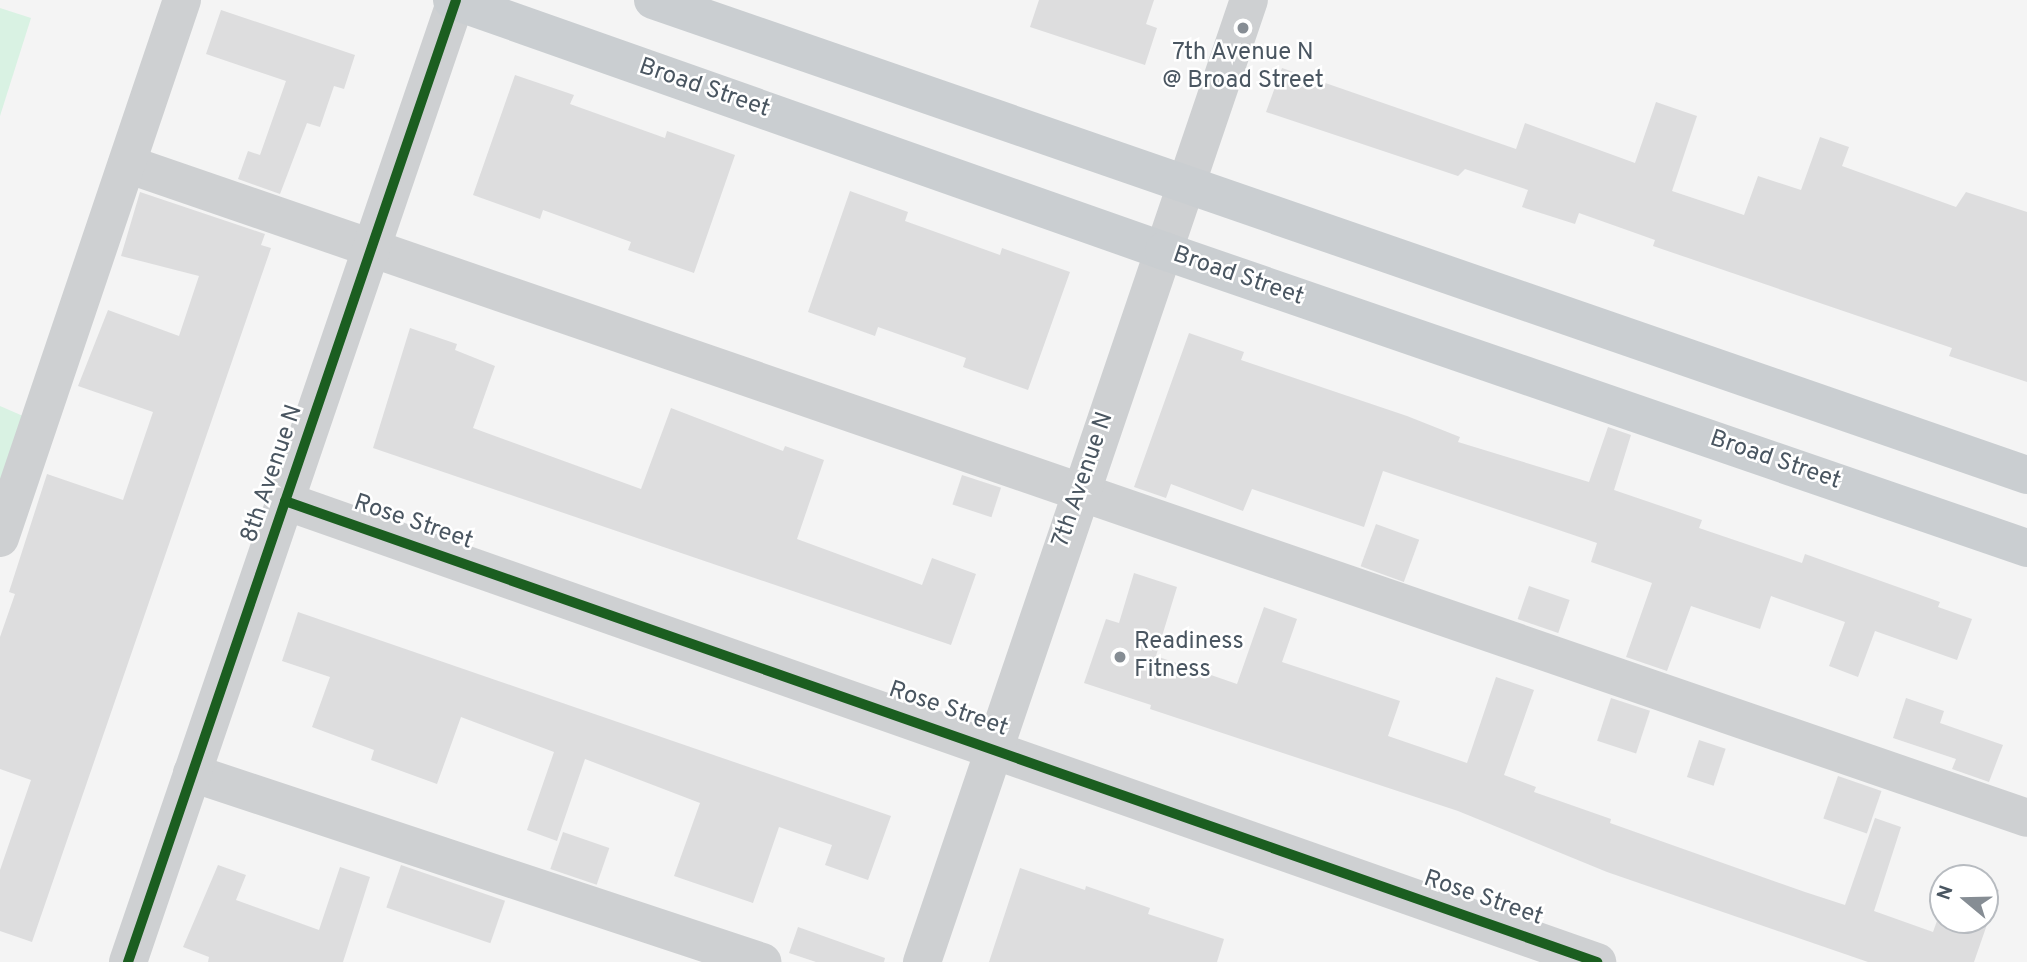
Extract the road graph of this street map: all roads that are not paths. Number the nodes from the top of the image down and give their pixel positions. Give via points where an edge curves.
1 (183, 0) edge
2 (455, 0) edge
3 (653, 0) edge
4 (1249, 0) edge
5 (127, 164) junction
6 (1186, 184) junction
7 (374, 250) junction
8 (1164, 251) junction
9 (2027, 475) edge
10 (1079, 494) junction
11 (285, 501) junction
12 (0, 538) edge
13 (2027, 548) edge
14 (995, 749) junction
15 (192, 773) junction
16 (2027, 818) edge
17 (128, 962) edge
18 (762, 962) edge
19 (922, 962) edge
20 (1597, 962) edge

1 - 5 street
2 - 7 street, 8th Avenue N
2 - 8 main road, Broad Street
3 - 6 main road
4 - 6 street, 7th Avenue N
5 - 7 street
5 - 12 street
6 - 8 street, 7th Avenue N
6 - 9 main road
7 - 10 street
7 - 11 street, 8th Avenue N
8 - 10 street, 7th Avenue N
8 - 13 main road, Broad Street
10 - 14 street, 7th Avenue N
10 - 16 street
11 - 14 street, Rose Street
11 - 15 street, 8th Avenue N
14 - 19 street, 7th Avenue N
14 - 20 street, Rose Street
15 - 17 street, 8th Avenue N
15 - 18 street

